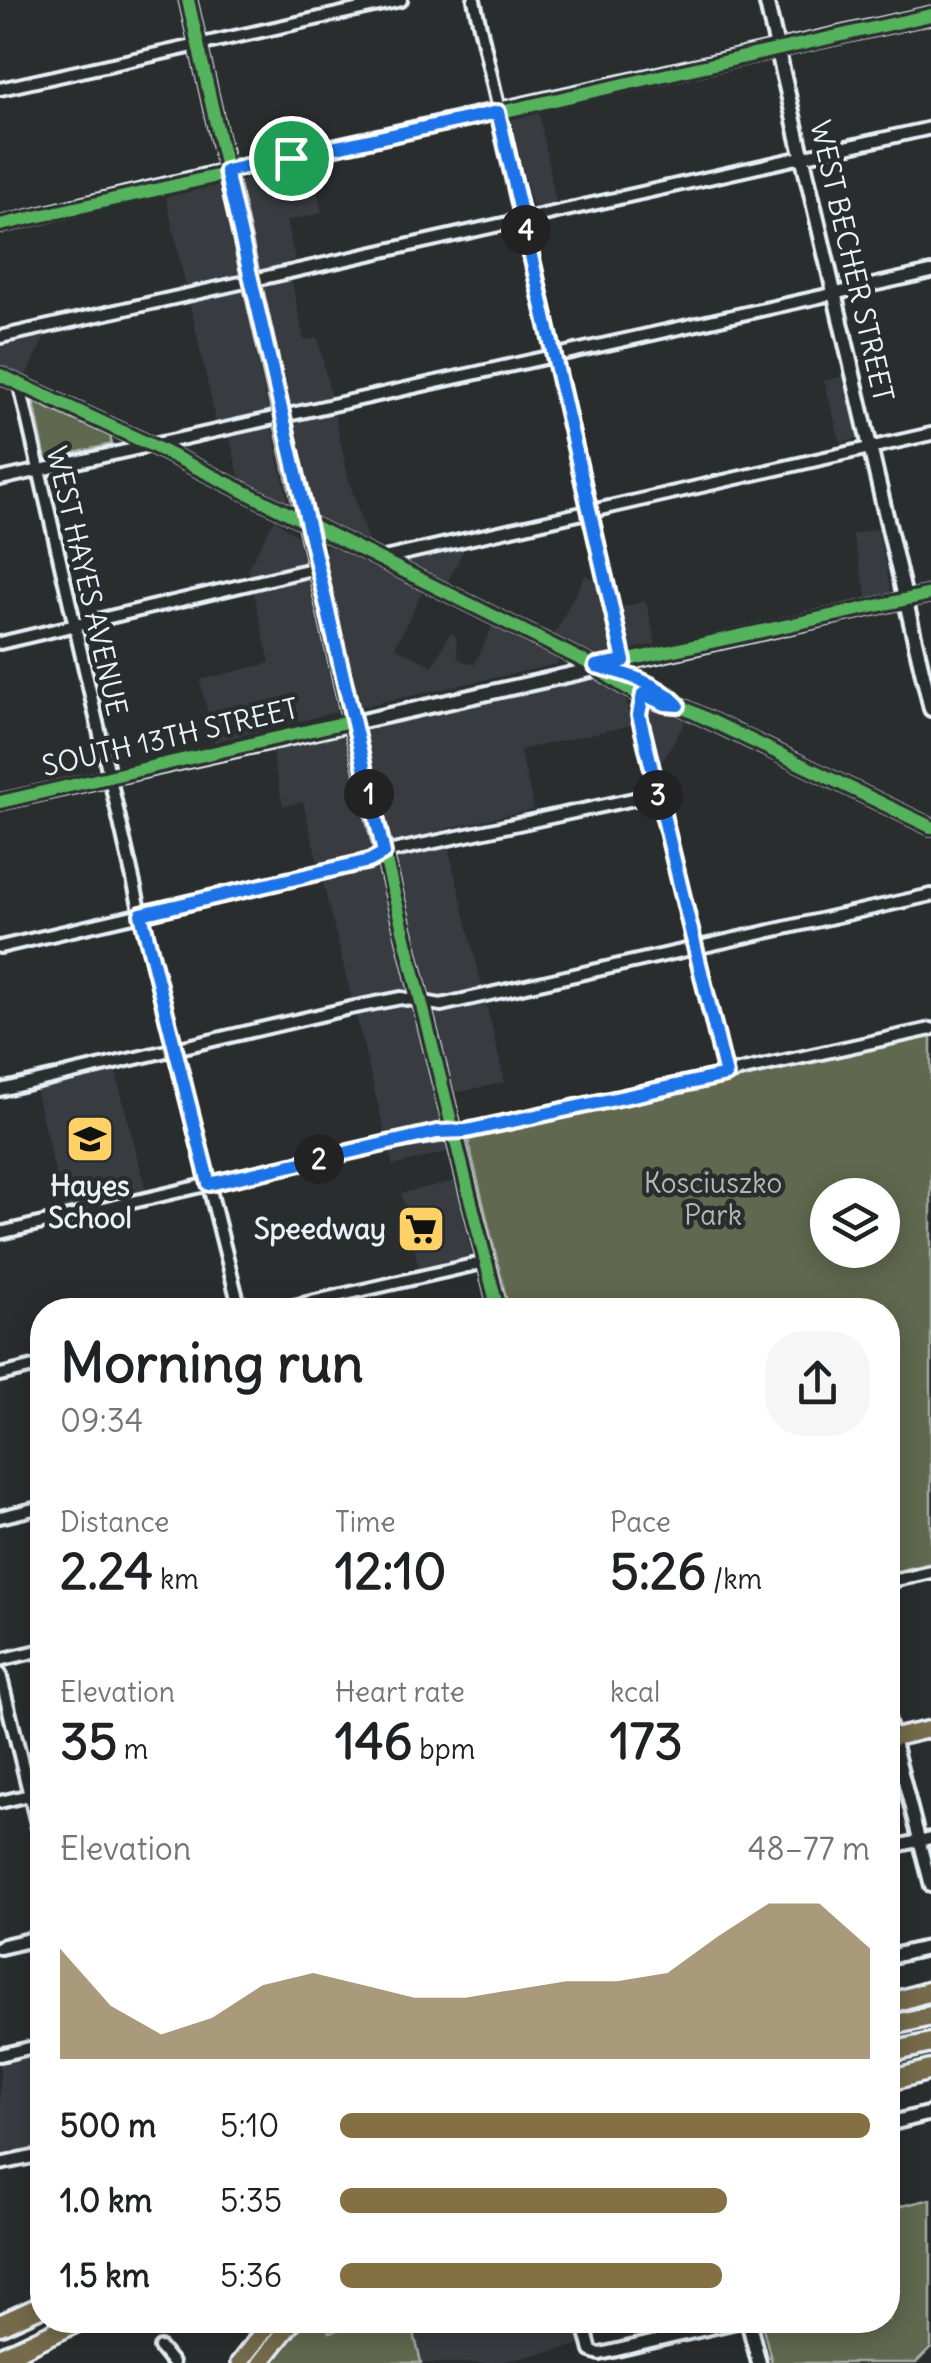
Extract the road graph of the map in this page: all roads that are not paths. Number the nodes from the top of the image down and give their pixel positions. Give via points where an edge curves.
1 (188, 0) edge
2 (401, 0) edge
3 (474, 0) edge
4 (766, 0) edge
5 (931, 15) edge
6 (198, 45) junction
7 (778, 50) junction
8 (0, 90) edge
9 (498, 112) junction
10 (931, 128) edge
11 (802, 156) junction
12 (226, 171) junction
13 (523, 218) junction
14 (0, 225) edge
15 (931, 272) edge
16 (250, 278) junction
17 (834, 295) junction
18 (0, 336) edge
19 (553, 356) junction
20 (0, 375) edge
21 (20, 386) junction
22 (282, 414) junction
23 (931, 434) edge
24 (151, 444) junction
25 (869, 447) junction
26 (39, 470) junction
27 (0, 480) edge
28 (589, 509) junction
29 (306, 521) junction
30 (380, 558) junction
31 (316, 568) junction
32 (931, 594) edge
33 (904, 600) junction
34 (74, 626) junction
35 (0, 643) edge
36 (624, 661) junction
37 (596, 666) junction
38 (643, 694) junction
39 (678, 705) junction
40 (931, 709) edge
41 (351, 722) junction
42 (109, 777) junction
43 (657, 794) junction
44 (0, 802) edge
45 (931, 827) edge
46 (384, 853) junction
47 (931, 895) edge
48 (141, 914) junction
49 (0, 946) edge
50 (694, 948) junction
51 (421, 1002) junction
52 (931, 1029) edge
53 (175, 1049) junction
54 (726, 1075) junction
55 (0, 1090) edge
56 (453, 1132) junction
57 (209, 1184) junction
58 (0, 1233) edge
59 (486, 1262) junction
60 (237, 1298) edge
61 (328, 1298) edge
62 (495, 1298) edge
63 (30, 1368) edge
64 (0, 1375) edge
65 (30, 1510) edge
66 (0, 1517) edge
67 (931, 1572) edge
68 (900, 1579) edge
69 (30, 1653) edge
70 (0, 1660) edge
71 (0, 1674) edge
72 (931, 1729) edge
73 (900, 1737) edge
74 (900, 1768) edge
75 (30, 1774) edge
76 (30, 1795) edge
77 (0, 1802) edge
78 (925, 1839) edge
79 (900, 1845) edge
80 (931, 1886) edge
81 (30, 1939) edge
82 (0, 1946) edge
83 (931, 1946) edge
84 (900, 1953) edge
85 (925, 1992) edge
86 (900, 2000) edge
87 (931, 2016) edge
88 (900, 2023) edge
89 (931, 2043) edge
90 (30, 2048) edge
91 (900, 2051) edge
92 (0, 2054) edge
93 (931, 2070) edge
94 (900, 2080) edge
95 (931, 2082) edge
96 (900, 2083) edge
97 (931, 2113) edge
98 (900, 2121) edge
99 (30, 2157) edge
100 (0, 2164) edge
101 (30, 2311) edge
102 (0, 2325) edge
103 (53, 2333) edge
104 (262, 2333) edge
105 (284, 2333) edge
106 (587, 2333) edge
107 (691, 2333) edge
108 (751, 2333) edge
109 (160, 2348) dead end
110 (0, 2358) edge
111 (172, 2363) edge
112 (239, 2363) edge
113 (260, 2363) edge
114 (760, 2363) edge

1 - 6 main road
2 - 6 street
3 - 9 street
4 - 7 street, WEST BECHER STREET
5 - 7 main road
6 - 8 street
6 - 12 main road
7 - 9 main road
7 - 11 street, WEST BECHER STREET
9 - 12 main road
9 - 13 street
10 - 11 street
11 - 13 street
11 - 17 street, WEST BECHER STREET
12 - 14 street
12 - 16 main road
13 - 16 street
13 - 19 street
15 - 17 street
16 - 18 street
16 - 22 main road
17 - 19 street
17 - 25 street, WEST BECHER STREET
19 - 22 street
19 - 28 street
20 - 21 street
21 - 24 street
21 - 26 street, WEST HAYES AVENUE
22 - 24 street
22 - 29 main road
23 - 25 street
24 - 26 street
24 - 29 street
25 - 28 street
25 - 33 street, WEST BECHER STREET
26 - 27 street
26 - 34 street, WEST HAYES AVENUE
28 - 30 street
28 - 36 street
29 - 30 street
29 - 31 main road
30 - 37 street
31 - 34 street
31 - 41 main road
32 - 33 street, SOUTH 13TH STREET
33 - 36 street, SOUTH 13TH STREET
33 - 40 street, WEST BECHER STREET
34 - 35 street
34 - 42 street, WEST HAYES AVENUE
36 - 37 street, SOUTH 13TH STREET
37 - 38 street
37 - 39 street via 668,694
37 - 41 street, SOUTH 13TH STREET
38 - 39 street
38 - 43 street via 639,715
39 - 45 street
41 - 42 street, SOUTH 13TH STREET
41 - 46 main road
42 - 44 street, SOUTH 13TH STREET
42 - 48 street, WEST HAYES AVENUE
43 - 46 street
43 - 50 street
46 - 48 street
46 - 51 main road
47 - 50 street
48 - 49 street
48 - 53 street, WEST HAYES AVENUE
50 - 51 street via 441,1004
50 - 54 street
51 - 53 street via 401,998
51 - 56 main road
52 - 54 street
53 - 55 street
53 - 57 street, WEST HAYES AVENUE
54 - 56 street
56 - 57 street
56 - 59 main road
57 - 58 street
57 - 60 street, WEST HAYES AVENUE
59 - 61 street
59 - 62 main road
63 - 64 street
65 - 66 street
67 - 68 street
69 - 70 street
71 - 75 street
72 - 73 main road
74 - 78 street
76 - 77 street
78 - 79 street
78 - 80 street
81 - 82 street
83 - 84 street
85 - 86 highway
87 - 88 highway
89 - 91 highway
90 - 92 street
93 - 94 highway
95 - 96 highway
97 - 98 street
99 - 100 street
101 - 102 highway
103 - 110 highway
104 - 112 main road
105 - 113 main road
106 - 107 street via 591,2350 600,2354
108 - 114 street
109 - 111 street

